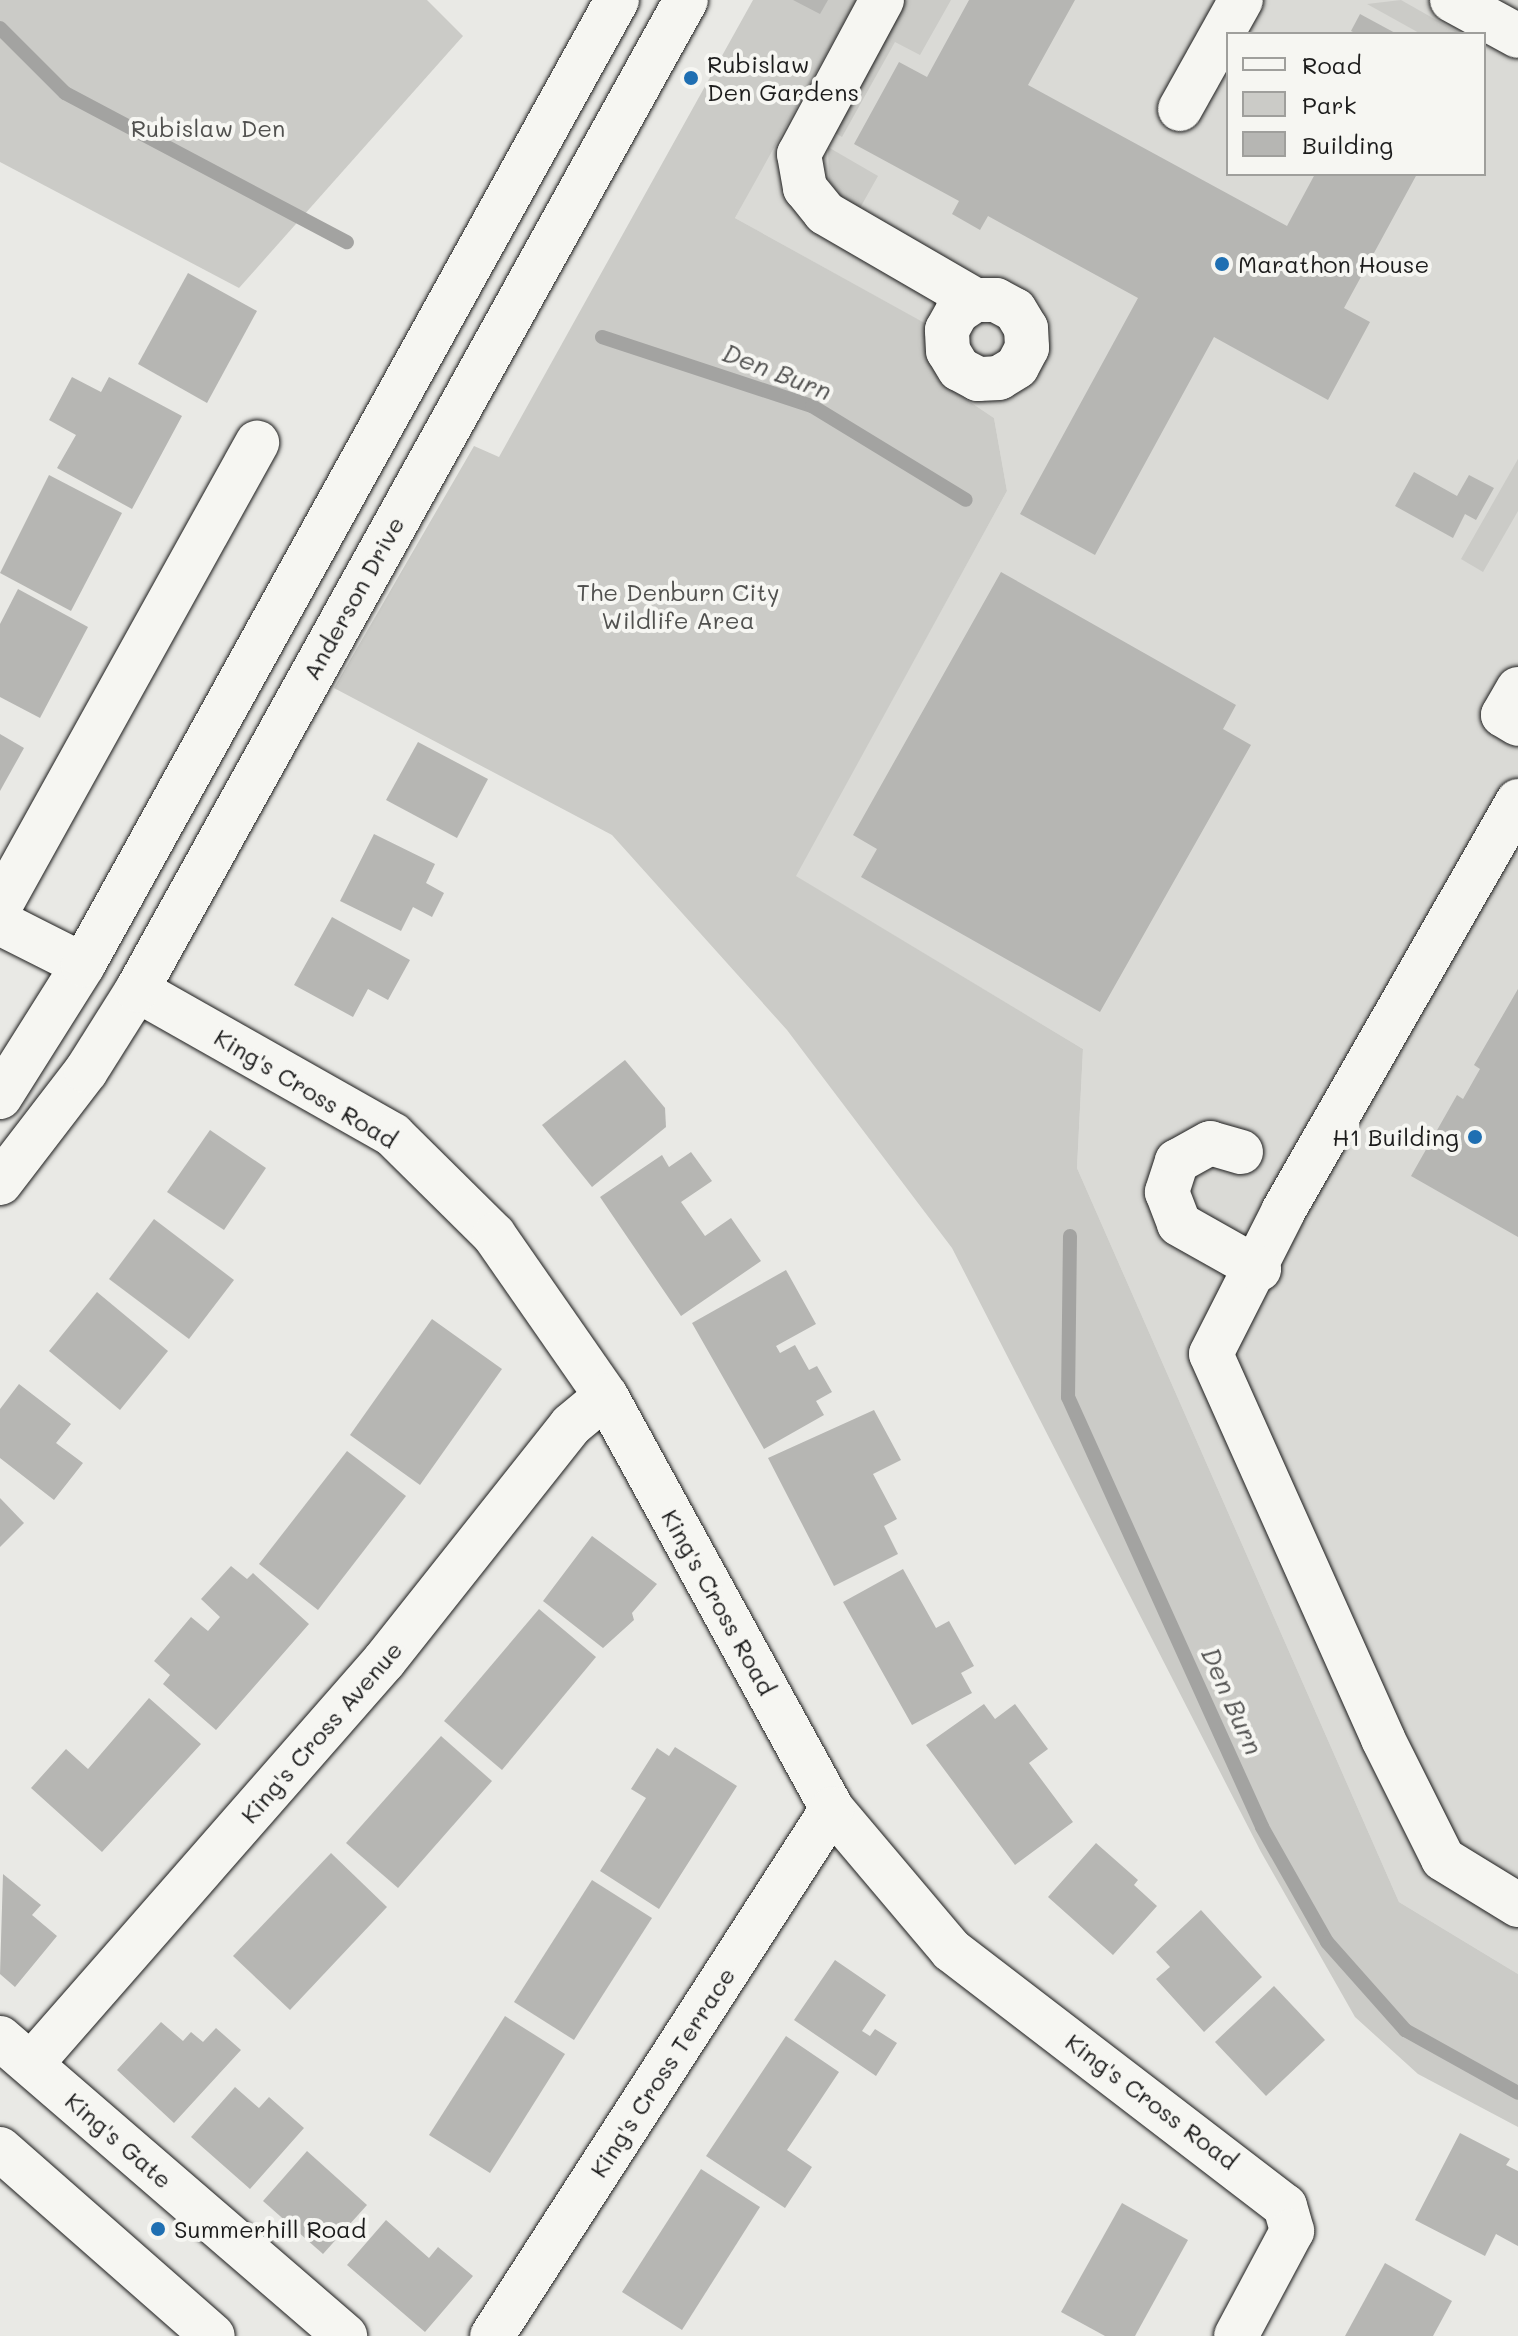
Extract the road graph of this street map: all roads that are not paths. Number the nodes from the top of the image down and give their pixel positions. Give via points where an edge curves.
1 (617, 0) edge
2 (686, 0) edge
3 (882, 0) edge
4 (1241, 0) edge
5 (1452, 0) edge
6 (1518, 36) edge
7 (1180, 109) dead end
8 (975, 300) dead end
9 (257, 443) dead end
10 (1518, 689) edge
11 (1518, 724) edge
12 (1518, 801) edge
13 (0, 906) edge
14 (0, 923) edge
15 (83, 965) junction
16 (137, 990) junction
17 (0, 1097) edge
18 (1241, 1152) dead end
19 (0, 1183) edge
20 (1259, 1269) junction
21 (606, 1396) junction
22 (832, 1809) junction
23 (1518, 1905) edge
24 (16, 2051) edge
25 (0, 2149) edge
26 (213, 2336) edge
27 (345, 2336) edge
28 (492, 2336) edge
29 (1236, 2336) edge

1 - 15 street
2 - 16 street, Anderson Drive
3 - 8 street via 799,154 805,188 825,213
4 - 7 street
5 - 6 street
9 - 13 street
10 - 11 street via 1503,715
12 - 20 street via 1283,1212
14 - 15 street
15 - 17 street
16 - 19 street, Anderson Drive via 86,1071
16 - 21 street, King's Cross Road via 393,1135 494,1235
18 - 20 street via 1210,1143 1177,1161 1167,1192 1179,1224
20 - 23 street via 1211,1354 1383,1739 1443,1859
21 - 22 street, King's Cross Road
21 - 24 street, King's Cross Avenue via 571,1425 384,1661
22 - 28 street, King's Cross Terrace
22 - 29 street, King's Cross Road via 951,1950 1285,2206 1292,2231
24 - 27 street, King's Gate
25 - 26 street

